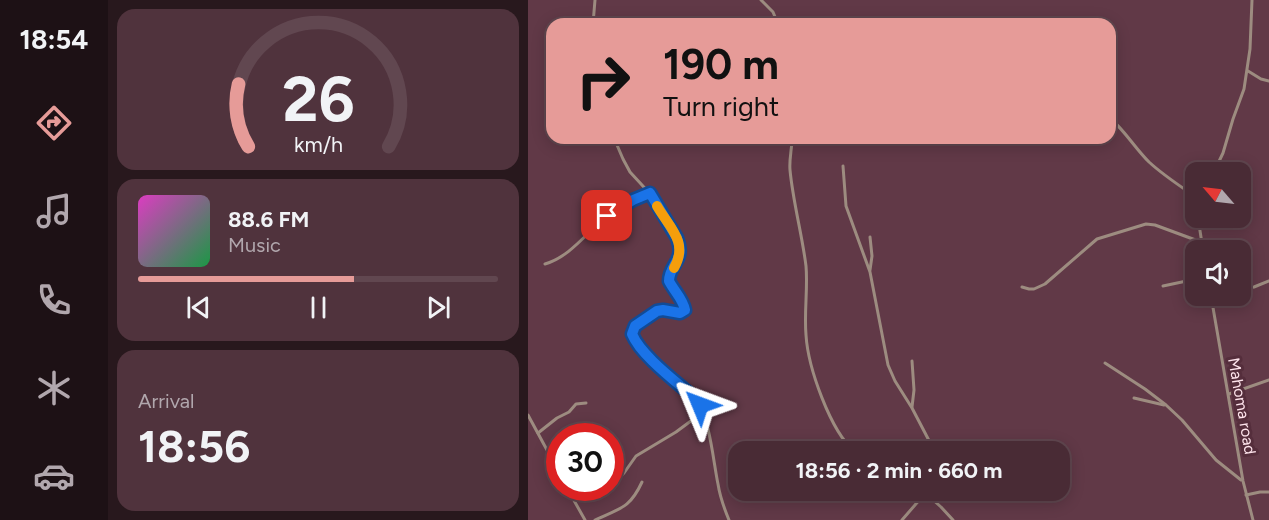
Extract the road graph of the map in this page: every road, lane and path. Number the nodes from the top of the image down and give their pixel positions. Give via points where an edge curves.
1 (595, 0) edge
2 (761, 0) edge
3 (1252, 0) edge
4 (594, 18) edge
5 (776, 18) edge
6 (1248, 71) junction
7 (1269, 81) edge
8 (1116, 123) edge
9 (617, 144) edge
10 (792, 144) edge
11 (1219, 162) edge
12 (843, 165) dead end
13 (1185, 190) edge
14 (650, 193) junction
15 (870, 237) dead end
16 (1196, 240) edge
17 (545, 264) dead end
18 (870, 272) junction
19 (1185, 281) edge
20 (1269, 281) edge
21 (1163, 286) dead end
22 (1022, 287) dead end
23 (1251, 288) edge
24 (1213, 306) edge
25 (912, 361) dead end
26 (1105, 363) dead end
27 (1269, 380) edge
28 (1228, 394) junction
29 (1134, 398) dead end
30 (586, 403) dead end
31 (1166, 405) junction
32 (912, 408) junction
33 (703, 411) junction
34 (528, 415) edge
35 (538, 433) junction
36 (846, 441) edge
37 (929, 441) edge
38 (546, 448) edge
39 (624, 473) edge
40 (1243, 481) junction
41 (642, 482) dead end
42 (1269, 492) edge
43 (1246, 495) junction
44 (575, 501) edge
45 (919, 501) edge
46 (936, 501) edge
47 (585, 520) edge
48 (596, 520) edge
49 (729, 520) edge
50 (902, 520) edge
51 (954, 520) edge
52 (1253, 520) edge

1 - 4 street
2 - 5 street
3 - 6 street
6 - 7 street
6 - 11 street
8 - 13 street via 1148,160
9 - 14 street via 630,172
10 - 36 street via 790,167 807,278 808,349 825,403
12 - 18 street via 846,206
14 - 17 street via 621,206 561,258
14 - 33 street via 679,243 678,261 669,281 685,310 657,311 635,326 632,334 654,363 696,399
15 - 18 street
16 - 22 street via 1146,224 1096,239 1045,284 1034,289
18 - 32 street via 888,365
19 - 21 street
20 - 23 street
24 - 28 street, Mahoma road
25 - 32 street
26 - 31 street
27 - 28 street
28 - 40 street, Mahoma road
29 - 31 street
30 - 35 street via 576,404
31 - 40 street via 1216,460
32 - 37 street
33 - 39 street via 636,456
33 - 49 street
34 - 35 street
35 - 38 street
40 - 43 street, Mahoma road
41 - 48 street via 629,504
42 - 43 street
43 - 52 street, Mahoma road
44 - 47 street
45 - 50 street
46 - 51 street

